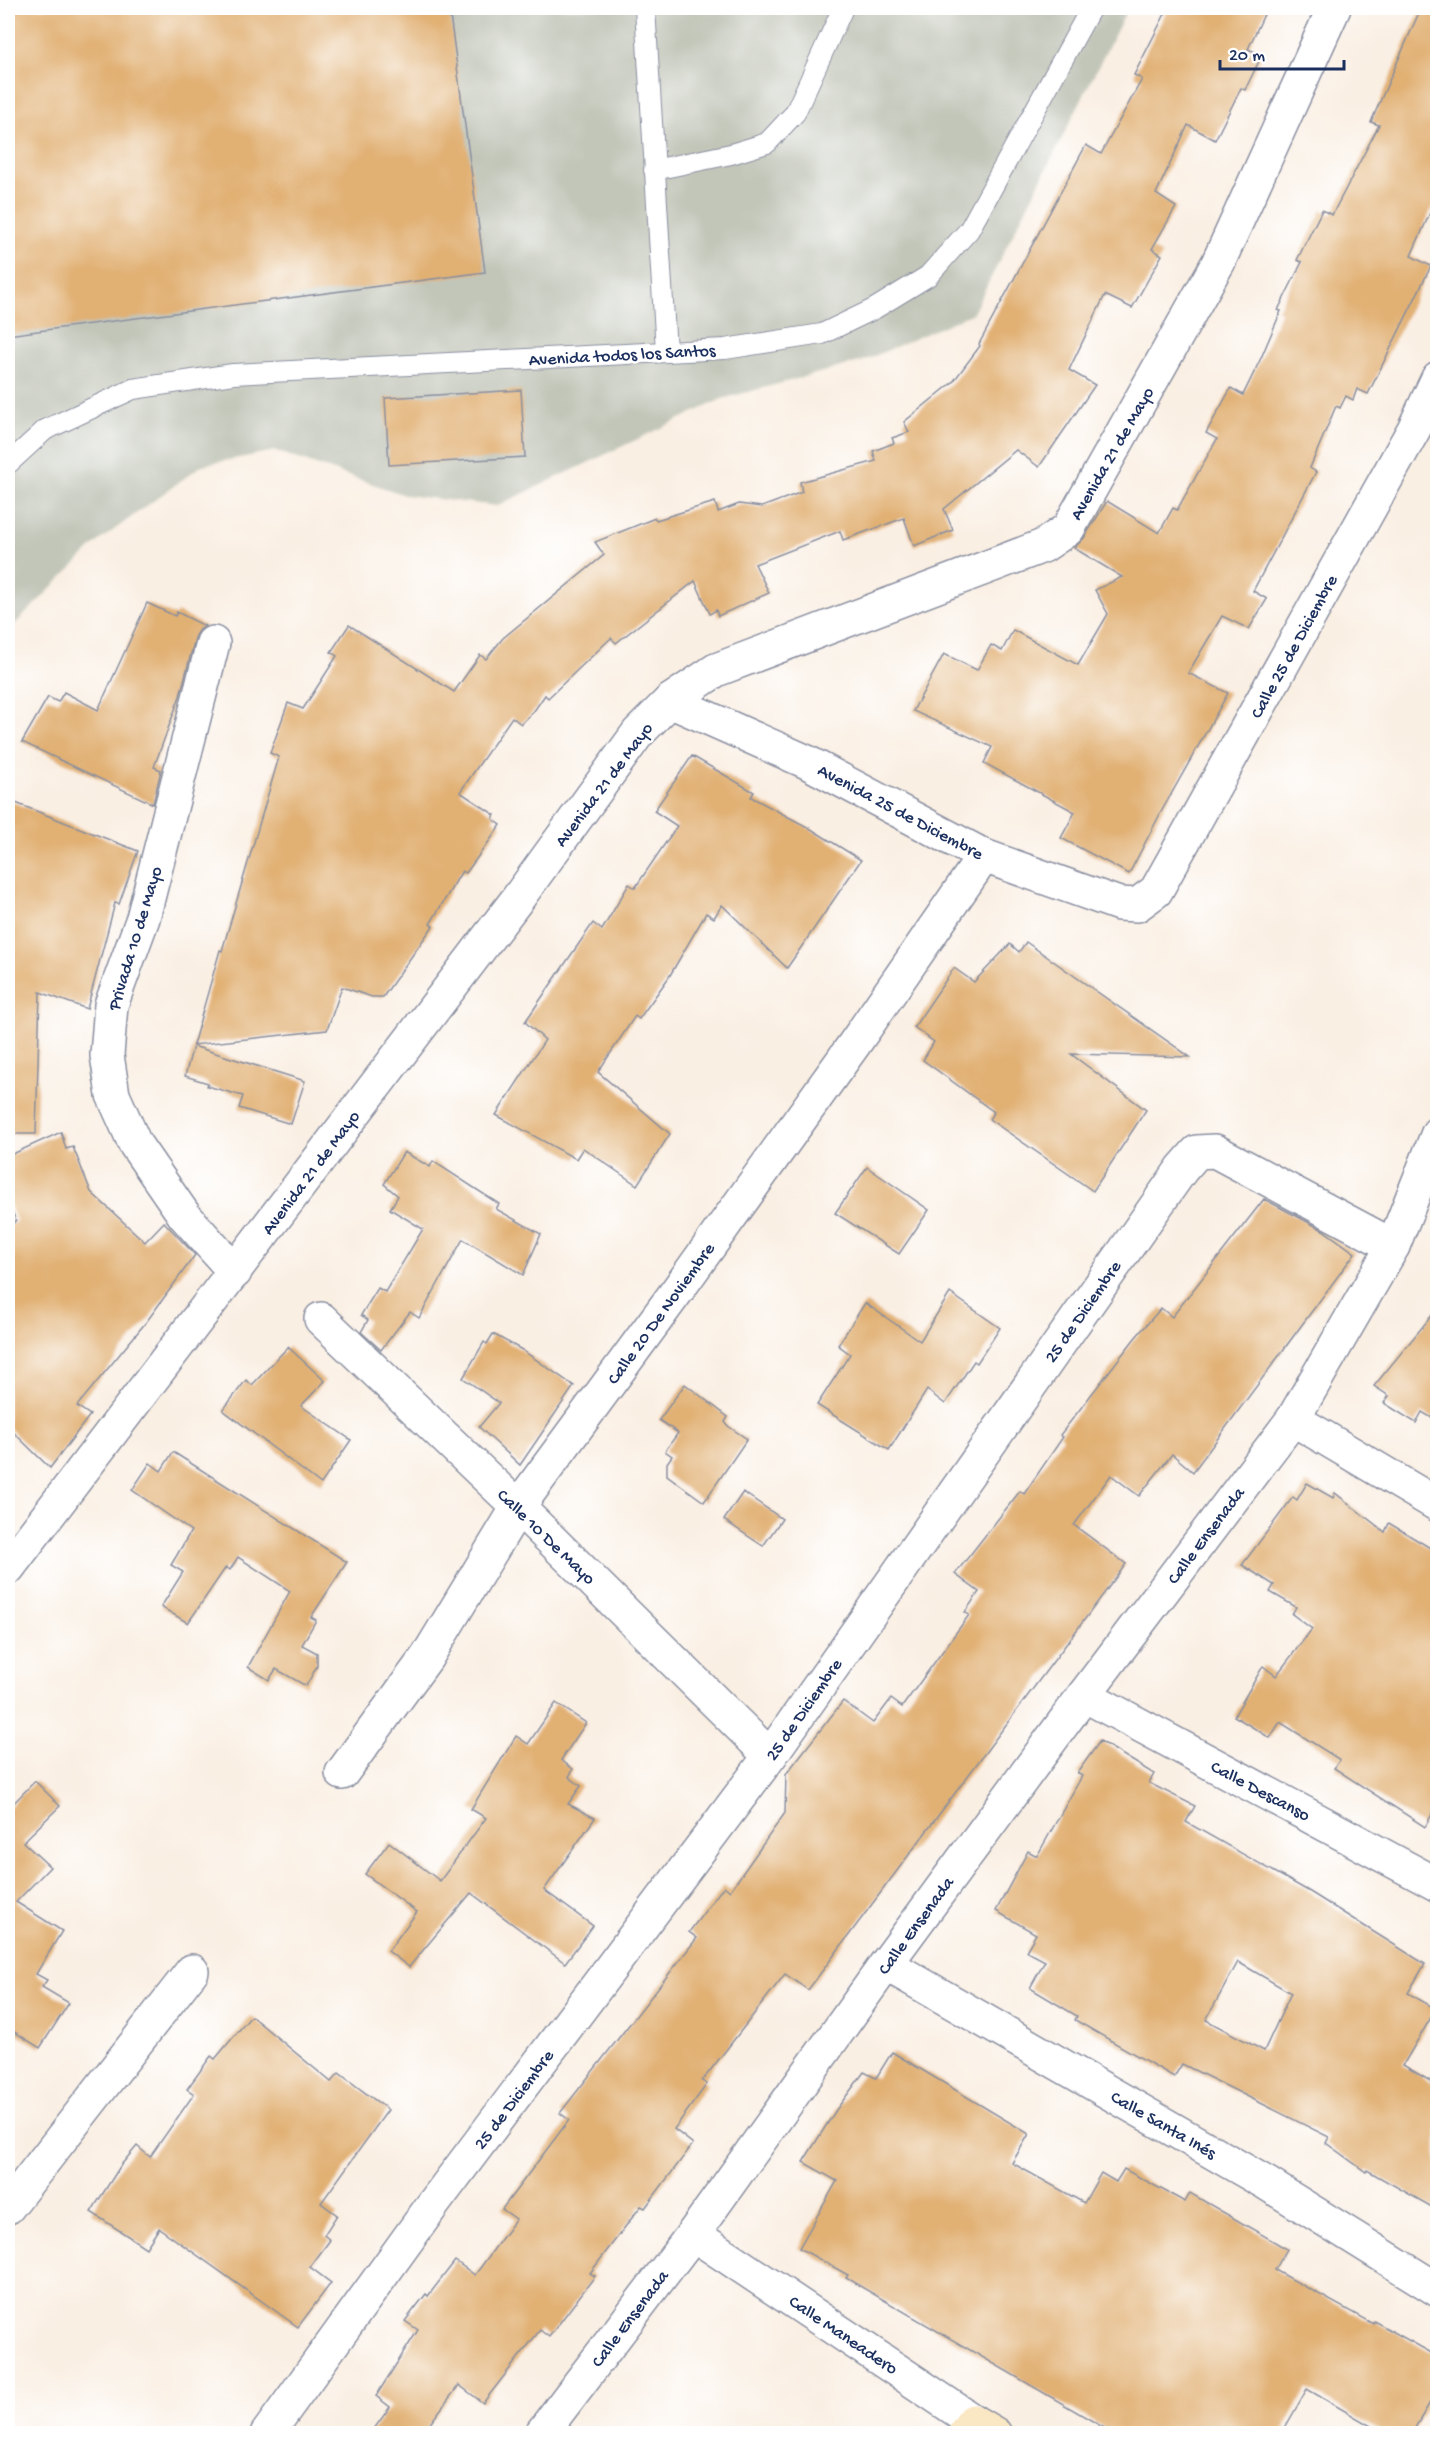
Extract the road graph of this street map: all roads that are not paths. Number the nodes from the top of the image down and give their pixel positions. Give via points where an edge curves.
1 (645, 8) edge
2 (843, 8) edge
3 (1091, 8) edge
4 (1334, 8) edge
5 (654, 170) junction
6 (666, 351) junction
7 (1437, 378) edge
8 (8, 464) edge
9 (213, 643) dead end
10 (670, 701) junction
11 (984, 856) junction
12 (1137, 905) joint
13 (1437, 1134) edge
14 (1393, 1246) junction
15 (235, 1272) junction
16 (321, 1318) dead end
17 (1293, 1419) junction
18 (1437, 1505) edge
19 (518, 1507) junction
20 (8, 1568) edge
21 (1084, 1695) junction
22 (770, 1756) junction
23 (342, 1773) dead end
24 (1437, 1886) edge
25 (886, 1964) junction
26 (192, 1971) dead end
27 (8, 2207) edge
28 (693, 2234) junction
29 (1437, 2290) edge
30 (977, 2429) edge
31 (267, 2433) edge
32 (541, 2433) edge

1 - 5 lane
2 - 5 lane via 795,113 767,142
3 - 6 lane, Avenida todos los Santos via 969,230 928,276 874,309 822,334 725,349
4 - 10 street, Avenida 21 de Mayo via 1218,263 1068,529 1043,546 716,670
5 - 6 lane
6 - 8 lane, Avenida todos los Santos via 233,374 133,389 45,430
7 - 12 street, Calle 25 de Diciembre via 1414,429 1156,891
9 - 15 street, Privada 10 de Mayo via 143,918 111,1005 107,1055 113,1095 135,1144 184,1215
10 - 11 street, Avenida 25 de Diciembre via 807,762
10 - 15 street, Avenida 21 de Mayo via 638,734
11 - 12 street, Avenida 25 de Diciembre via 1119,904
11 - 19 street, Calle 20 De Noviembre via 807,1110
13 - 14 street, Calle Ensenada
14 - 17 street, Calle Ensenada
14 - 22 street, 25 de Diciembre via 1215,1151 1197,1152 1182,1168
15 - 20 street, Avenida 21 de Mayo
16 - 19 street, Calle 10 De Mayo
17 - 18 street
17 - 21 street, Calle Ensenada
19 - 22 street, Calle 10 De Mayo
19 - 23 street, Calle 20 De Noviembre via 428,1657
21 - 24 street, Calle Descanso
21 - 25 street, Calle Ensenada
22 - 31 street, 25 de Diciembre via 434,2203
25 - 28 street, Calle Ensenada
25 - 29 street, Calle Santa Inés via 1266,2183
26 - 27 street
28 - 30 street, Calle Maneadero
28 - 32 street, Calle Ensenada

